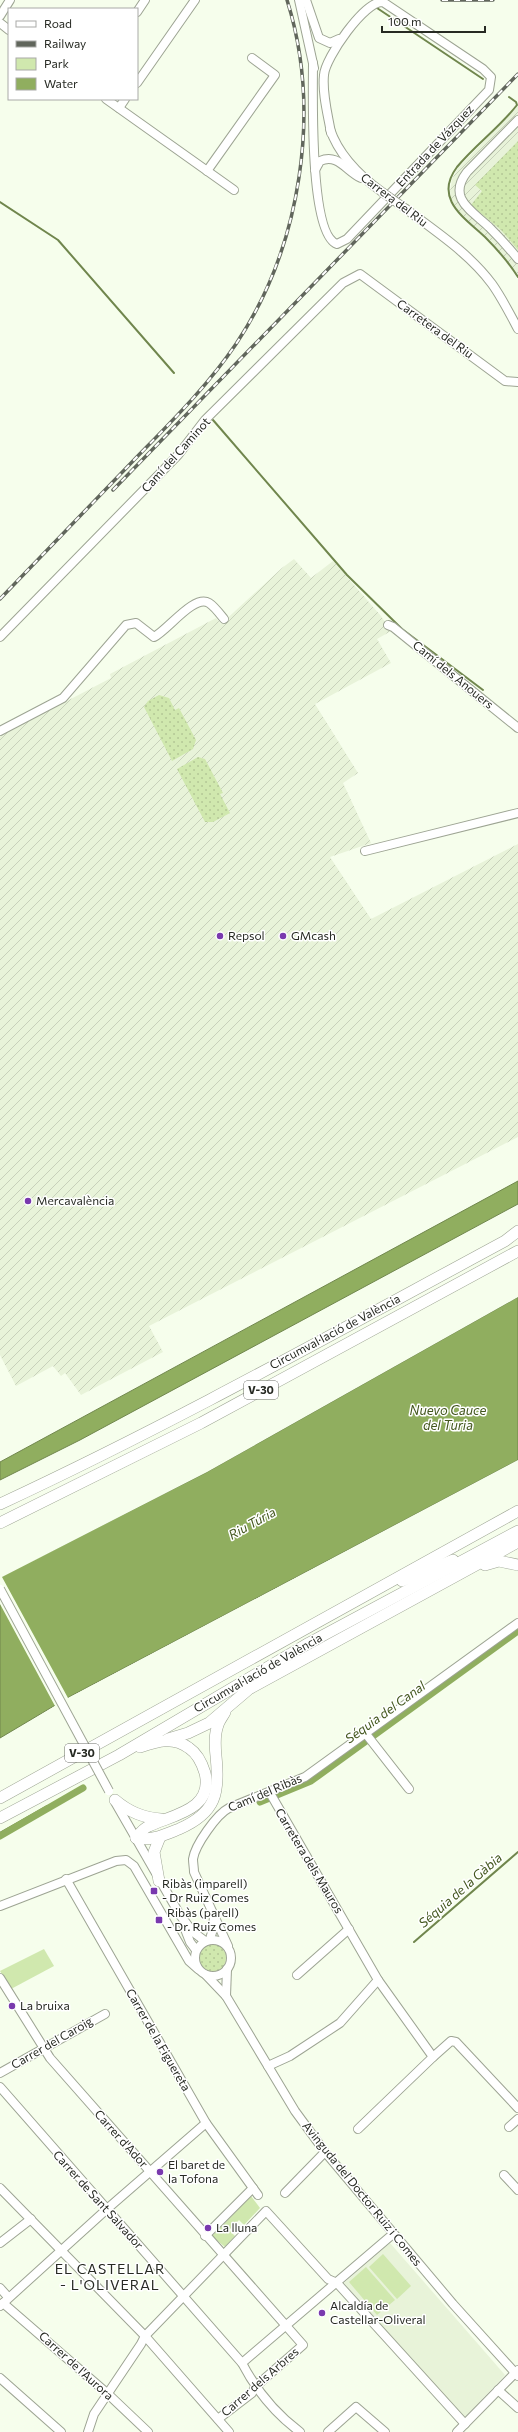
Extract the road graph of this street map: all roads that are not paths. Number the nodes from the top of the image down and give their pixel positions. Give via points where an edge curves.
1 (10, 0) edge
2 (145, 0) edge
3 (195, 0) edge
4 (299, 0) edge
5 (306, 0) edge
6 (138, 10) edge
7 (0, 16) edge
8 (0, 23) edge
9 (8, 29) edge
10 (343, 36) junction
11 (252, 58) dead end
12 (313, 63) junction
13 (138, 82) edge
14 (107, 100) edge
15 (124, 100) edge
16 (119, 108) junction
17 (518, 120) edge
18 (331, 133) junction
19 (207, 171) junction
20 (314, 174) junction
21 (369, 182) junction
22 (234, 190) dead end
23 (518, 259) edge
24 (354, 276) joint
25 (518, 330) edge
26 (518, 382) edge
27 (224, 619) dead end
28 (388, 625) dead end
29 (0, 637) edge
30 (518, 728) edge
31 (0, 731) edge
32 (518, 813) edge
33 (366, 851) dead end
34 (518, 1231) edge
35 (518, 1237) edge
36 (505, 1241) junction
37 (518, 1252) edge
38 (0, 1504) edge
39 (518, 1511) edge
40 (0, 1523) edge
41 (518, 1530) edge
42 (518, 1542) edge
43 (518, 1565) edge
44 (0, 1589) edge
45 (420, 1596) junction
46 (345, 1607) junction
47 (518, 1623) edge
48 (229, 1705) junction
49 (366, 1734) junction
50 (168, 1739) junction
51 (119, 1755) junction
52 (409, 1789) dead end
53 (112, 1795) junction
54 (271, 1796) junction
55 (0, 1798) edge
56 (0, 1818) edge
57 (166, 1820) junction
58 (160, 1837) junction
59 (136, 1838) junction
60 (66, 1879) junction
61 (159, 1881) junction
62 (0, 1906) edge
63 (214, 1914) junction
64 (180, 1916) junction
65 (184, 1926) junction
66 (349, 1929) junction
67 (171, 1932) junction
68 (207, 1940) junction
69 (228, 1946) junction
70 (196, 1950) junction
71 (198, 1969) junction
72 (227, 1969) junction
73 (206, 1975) junction
74 (298, 1975) dead end
75 (0, 1978) edge
76 (378, 1980) junction
77 (226, 1996) junction
78 (105, 2014) dead end
79 (42, 2049) junction
80 (433, 2057) junction
81 (268, 2066) junction
82 (0, 2074) edge
83 (0, 2087) edge
84 (518, 2108) edge
85 (518, 2119) edge
86 (206, 2123) junction
87 (509, 2127) dead end
88 (358, 2129) dead end
89 (325, 2152) junction
90 (150, 2172) junction
91 (504, 2175) dead end
92 (253, 2188) junction
93 (518, 2190) edge
94 (2, 2193) edge
95 (285, 2193) dead end
96 (258, 2195) dead end
97 (107, 2209) junction
98 (31, 2220) junction
99 (393, 2234) junction
100 (205, 2236) junction
101 (0, 2243) edge
102 (60, 2251) junction
103 (223, 2255) junction
104 (337, 2283) junction
105 (0, 2288) edge
106 (182, 2295) junction
107 (4, 2302) edge
108 (286, 2327) junction
109 (145, 2336) junction
110 (303, 2345) joint
111 (242, 2363) junction
112 (517, 2373) edge
113 (0, 2378) edge
114 (255, 2387) junction
115 (498, 2390) junction
116 (108, 2394) junction
117 (518, 2408) edge
118 (218, 2419) junction
119 (461, 2429) edge
120 (61, 2432) edge
121 (88, 2432) edge
122 (148, 2432) edge
123 (229, 2432) edge
124 (300, 2432) edge
125 (328, 2432) edge
126 (385, 2432) edge

1 - 7 street
2 - 6 street
3 - 13 street
4 - 12 street, Carrera del Riu
5 - 10 street via 319,38 330,43
8 - 9 street
10 - 18 street via 331,53 324,76
10 - 20 street, Entrada de Vázquez via 370,5 376,1 383,2 483,69 491,77 491,85 344,242 333,243 328,236
11 - 19 street via 275,76
12 - 18 street, Carrera del Riu
12 - 20 street, Entrada de Vázquez
14 - 16 street
15 - 16 street
16 - 19 street
17 - 23 street via 467,172 459,190 465,206 498,236
18 - 21 street, Carrera del Riu via 345,158
19 - 22 street
20 - 21 street via 320,161 331,158 337,160 352,174
21 - 25 street, Carrera del Riu, bridge via 453,244 476,265 492,284
24 - 26 street, Carretera del Riu via 360,274 505,381
24 - 29 street, Camí del Caminot via 343,283 205,420 178,455
27 - 31 street via 208,602 200,601 154,637 136,623 126,624 63,698
28 - 30 street, Camí dels Anouers
32 - 33 street
34 - 36 highway, Circumval·lació de València / V-30
35 - 36 highway
36 - 38 highway, Circumval·lació de València / V-30 via 183,1414
37 - 40 highway, Circumval·lació de València / V-30 via 201,1422
39 - 46 highway, Circumval·lació de València / V-30
41 - 46 highway
41 - 51 highway, Circumval·lació de València / V-30 via 309,1643
42 - 45 highway
43 - 45 highway via 507,1561 490,1563
44 - 53 street, bridge
45 - 48 highway via 249,1690
46 - 55 highway, Circumval·lació de València / V-30
47 - 49 street, Camí del Ribàs
48 - 50 highway via 208,1723
48 - 58 highway via 217,1726 215,1742 219,1782 213,1803 196,1821
49 - 52 street
49 - 54 street, Camí del Ribàs via 304,1777
50 - 51 highway
50 - 57 highway via 190,1748 202,1761 206,1778 202,1796 189,1812
51 - 56 highway, Circumval·lació de València / V-30
53 - 57 highway via 124,1808 146,1818
53 - 59 street
54 - 63 street, Camí del Ribàs via 224,1811 198,1846 193,1859 194,1872
54 - 66 street, Carretera dels Mauros
57 - 59 highway via 147,1826
58 - 59 highway via 147,1840
58 - 61 highway via 154,1852
59 - 61 street
60 - 62 street
60 - 67 street via 116,1861 126,1860 134,1866
60 - 86 street, Carrer de la Figuereta
61 - 64 street
63 - 68 street
63 - 69 street, Camí del Ribàs
64 - 65 street
64 - 68 street via 193,1932
65 - 67 street via 182,1933
65 - 70 street
66 - 74 street
66 - 76 street, Carretera dels Mauros
67 - 70 street
67 - 71 street
68 - 69 street via 220,1940
68 - 70 street
69 - 72 street via 232,1960
70 - 71 street via 195,1960
71 - 73 street
72 - 73 street via 215,1976
72 - 77 street
73 - 77 street, Avinguda del Doctor Ruiz i Comes
75 - 79 street, Carrer d'Ador
76 - 80 street, Carretera dels Mauros
76 - 81 street via 340,2023 290,2056
77 - 81 street, Avinguda del Doctor Ruiz i Comes
78 - 79 street, Carrer del Caroig
79 - 82 street, Carrer del Caroig
79 - 90 street, Carrer d'Ador
80 - 84 street via 451,2041 456,2042
80 - 88 street
81 - 89 street, Avinguda del Doctor Ruiz i Comes via 295,2111
83 - 97 street, Carrer de Sant Salvador
85 - 87 street
86 - 90 street
86 - 92 street, Carrer de la Figuereta
89 - 95 street
89 - 99 street, Avinguda del Doctor Ruiz i Comes
90 - 97 street
90 - 100 street, Carrer d'Ador
91 - 93 street
92 - 96 street, Carrer de la Figuereta
92 - 100 street
94 - 98 street
97 - 102 street
97 - 106 street, Carrer de Sant Salvador
98 - 101 street
98 - 102 street
99 - 104 street
99 - 112 street, Avinguda del Doctor Ruiz i Comes
100 - 103 street, Carrer d'Ador
102 - 107 street
102 - 109 street
103 - 104 street via 266,2211 328,2279
103 - 106 street
103 - 108 street, Carrer d'Ador
104 - 108 street
104 - 119 street
105 - 107 street, Carrer de l'Aurora
106 - 109 street
106 - 111 street, Carrer de Sant Salvador
107 - 116 street, Carrer de l'Aurora
108 - 110 street, Carrer d'Ador
108 - 111 street
109 - 116 street
109 - 118 street
110 - 114 street, Carrer dels Arbres
111 - 114 street, Carrer de Sant Salvador
112 - 115 street
113 - 120 street
114 - 118 street, Carrer dels Arbres via 252,2393
114 - 124 street, Carrer de Sant Salvador via 290,2425
115 - 117 street
115 - 119 street
116 - 121 street via 94,2414
116 - 122 street, Carrer de l'Aurora
118 - 123 street
125 - 126 street via 356,2407

